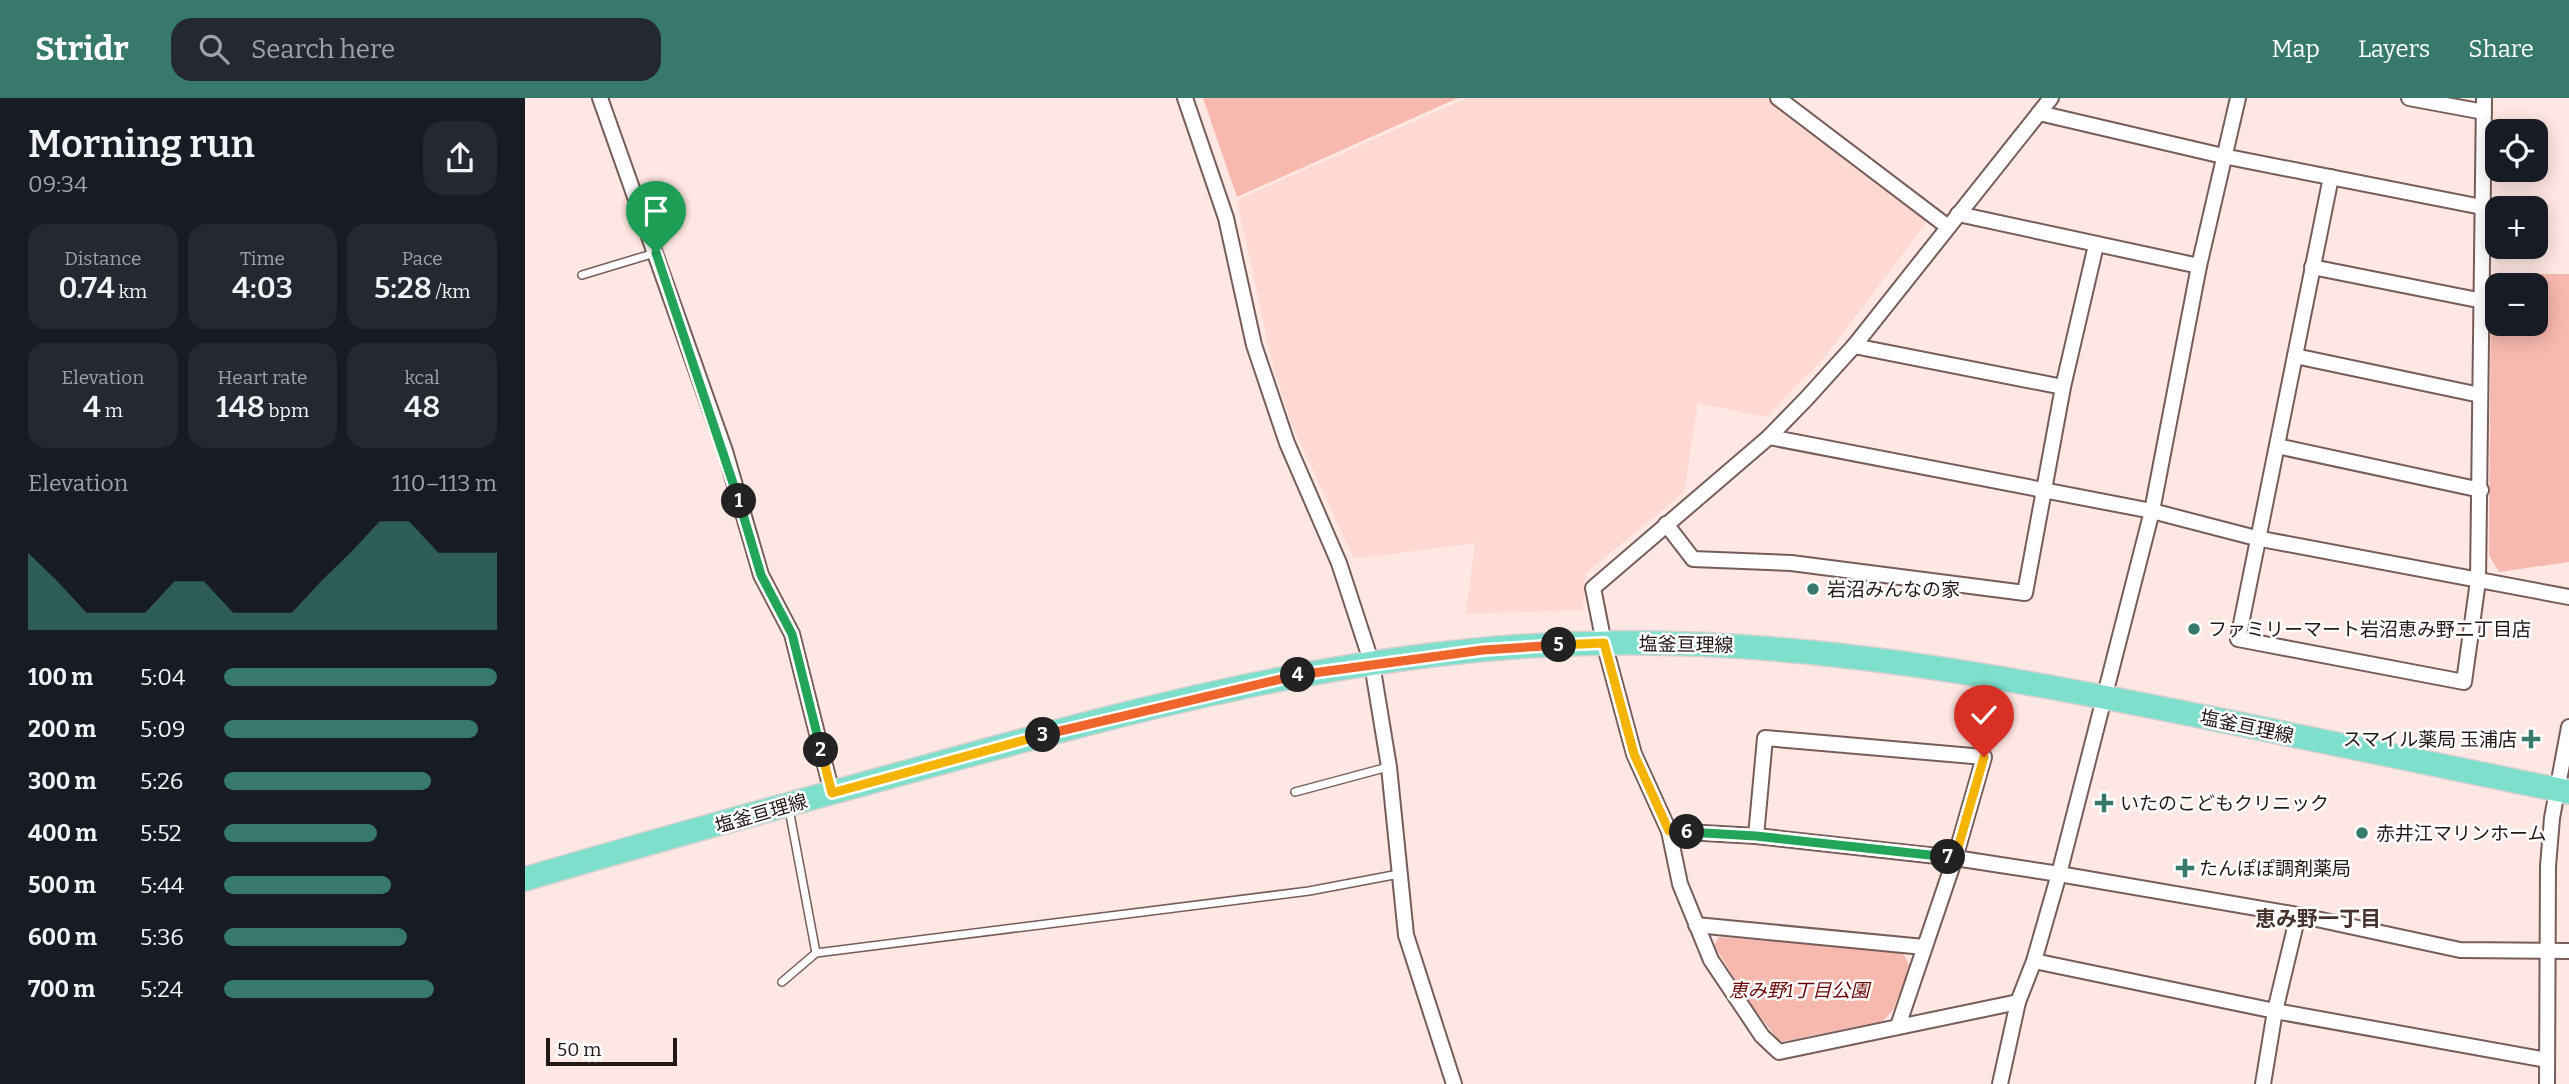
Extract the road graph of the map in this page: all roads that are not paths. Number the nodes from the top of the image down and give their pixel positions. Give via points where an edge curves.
1 (600, 98) edge
2 (1185, 98) edge
3 (1778, 98) edge
4 (2051, 98) edge
5 (2238, 98) edge
6 (2409, 98) edge
7 (2484, 105) edge
8 (2039, 113) junction
9 (2223, 156) junction
10 (2330, 177) junction
11 (2482, 207) junction
12 (1958, 214) junction
13 (1948, 227) junction
14 (2096, 245) junction
15 (656, 253) junction
16 (2199, 266) junction
17 (2312, 267) junction
18 (582, 275) dead end
19 (2483, 301) junction
20 (1854, 346) junction
21 (2295, 356) junction
22 (2063, 387) junction
23 (2480, 395) junction
24 (1769, 437) junction
25 (2277, 446) junction
26 (2481, 490) junction
27 (2043, 492) junction
28 (2152, 511) junction
29 (1666, 524) junction
30 (2256, 538) junction
31 (2478, 581) junction
32 (2569, 597) edge
33 (1604, 643) junction
34 (1372, 664) junction
35 (2104, 696) junction
36 (2569, 727) edge
37 (1389, 767) junction
38 (2563, 790) edge
39 (1295, 792) dead end
40 (832, 793) junction
41 (788, 805) junction
42 (1669, 831) junction
43 (1756, 836) junction
44 (1955, 858) junction
45 (1399, 874) junction
46 (2059, 874) junction
47 (525, 879) edge
48 (2298, 915) junction
49 (1696, 925) junction
50 (1924, 947) junction
51 (2545, 951) junction
52 (2569, 951) edge
53 (816, 953) junction
54 (2034, 961) junction
55 (782, 982) dead end
56 (2018, 1002) junction
57 (2275, 1011) junction
58 (1898, 1026) junction
59 (2547, 1060) junction
60 (1454, 1084) edge
61 (2000, 1084) edge
62 (2263, 1084) edge
63 (2547, 1084) edge

1 - 15 street
2 - 34 street via 1226,218 1254,345 1287,443 1339,563
3 - 13 street
4 - 8 street
5 - 9 street
6 - 7 street
7 - 11 street
8 - 9 street
8 - 12 street
9 - 10 street
9 - 16 street
10 - 11 street
10 - 17 street
11 - 19 street
12 - 13 street
12 - 14 street
13 - 20 street
14 - 16 street
14 - 22 street
15 - 18 lane
15 - 40 street via 725,451 761,575 792,634
16 - 28 street
17 - 19 street
17 - 21 street
19 - 23 street
20 - 22 street
20 - 24 street
21 - 23 street
21 - 25 street
22 - 27 street
23 - 26 street
24 - 27 street
24 - 29 street
25 - 26 street
25 - 30 street
26 - 31 street
27 - 28 street
27 - 29 street via 2025,593 1791,563 1693,559
28 - 30 street
28 - 35 street
29 - 33 street via 1593,588
30 - 31 street
30 - 31 street via 2238,639 2464,682
31 - 32 street
33 - 34 main road, 塩釜亘理線 via 1483,650
33 - 35 main road, 塩釜亘理線 via 1740,645 1859,656
33 - 42 street via 1634,754
34 - 37 street
34 - 40 main road, 塩釜亘理線 via 1254,684 1094,721
35 - 38 main road, 塩釜亘理線
35 - 46 street
36 - 38 street
37 - 39 lane
37 - 45 street
38 - 51 street via 2547,866
40 - 41 main road, 塩釜亘理線
41 - 47 main road, 塩釜亘理線
41 - 53 lane
42 - 43 street
42 - 49 street via 1680,884
43 - 44 street
43 - 44 street via 1765,738 1984,757
44 - 46 street
44 - 50 street
45 - 53 lane via 1309,891
45 - 60 street via 1406,935
46 - 48 street
46 - 54 street
48 - 51 street via 2459,950
48 - 57 street
49 - 50 street
49 - 58 street via 1711,960 1762,1036 1779,1052
50 - 58 street
51 - 52 street
51 - 59 street
53 - 55 lane
54 - 56 street
54 - 57 street
56 - 58 street
56 - 61 street
57 - 59 street
57 - 62 street
59 - 63 street

